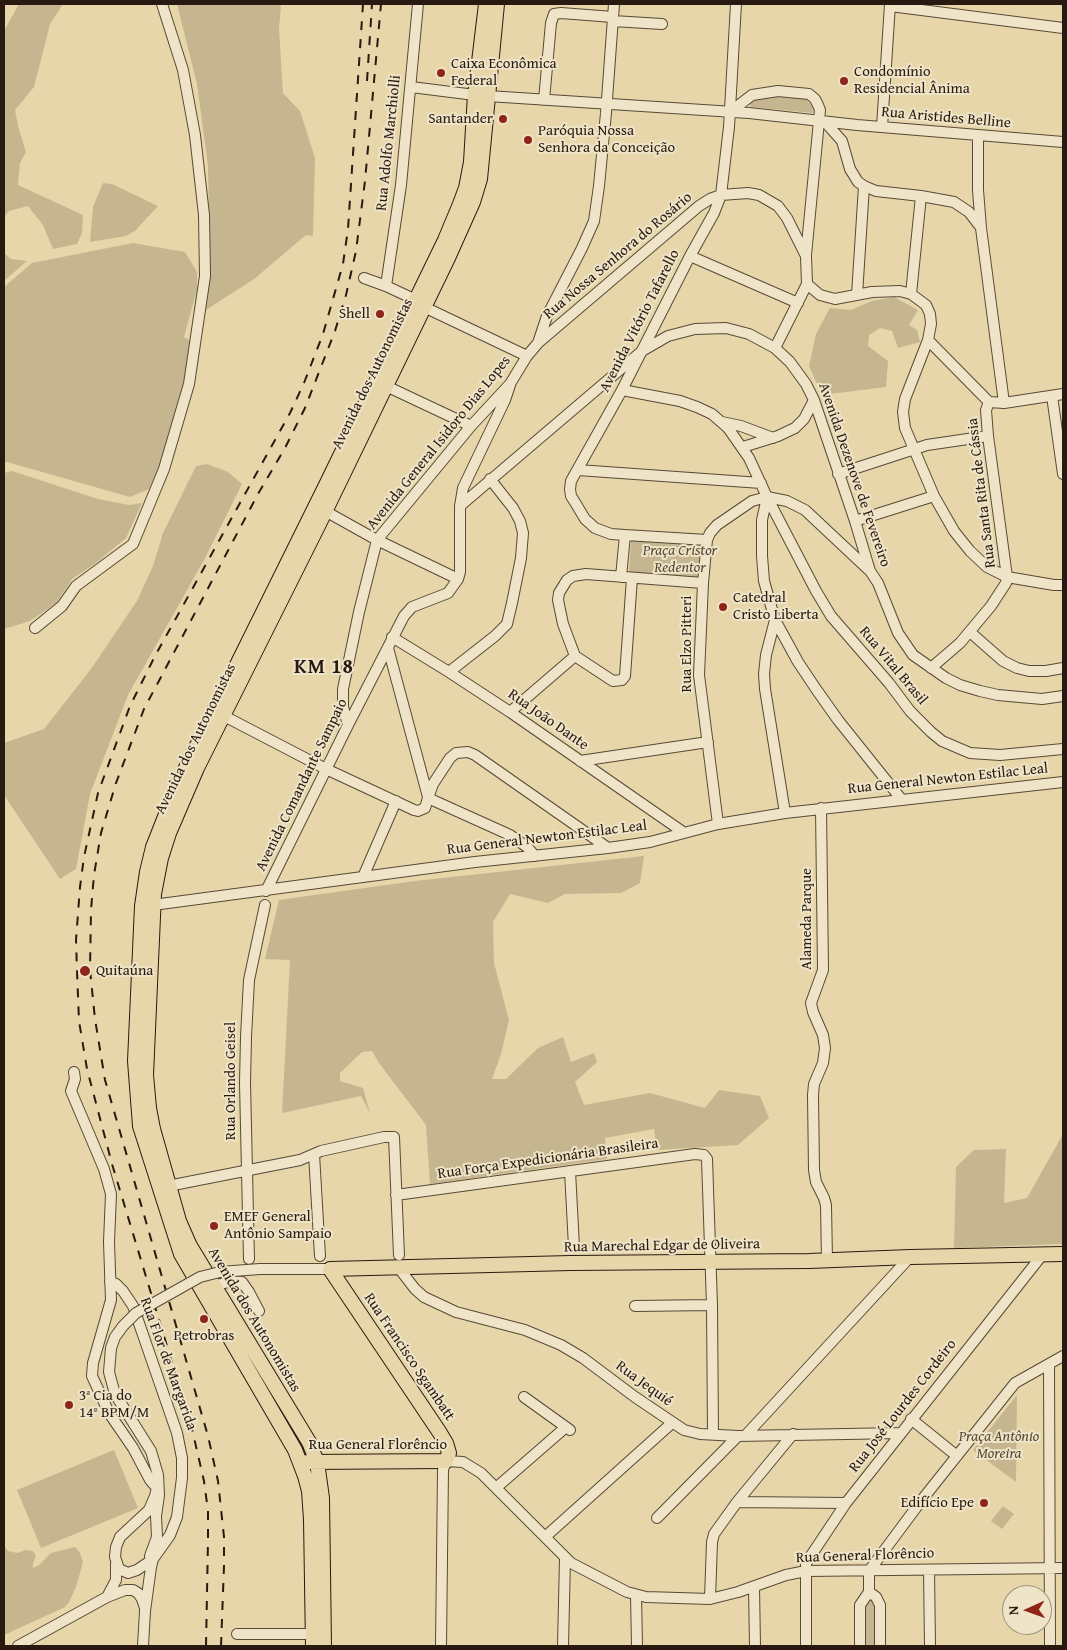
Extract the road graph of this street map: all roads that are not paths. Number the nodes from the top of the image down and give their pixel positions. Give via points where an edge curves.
1 (162, 4) edge
2 (418, 4) edge
3 (486, 4) edge
4 (497, 4) edge
5 (614, 4) edge
6 (736, 4) edge
7 (890, 5) edge
8 (613, 19) junction
9 (662, 24) dead end
10 (1063, 28) edge
11 (411, 87) junction
12 (480, 91) junction
13 (544, 100) junction
14 (607, 104) junction
15 (730, 112) junction
16 (822, 121) junction
17 (857, 126) junction
18 (882, 127) junction
19 (978, 136) junction
20 (842, 141) junction
21 (1063, 142) edge
22 (864, 186) junction
23 (978, 190) junction
24 (721, 195) junction
25 (921, 196) junction
26 (954, 202) junction
27 (981, 228) junction
28 (690, 256) junction
29 (806, 256) junction
30 (364, 278) dead end
31 (807, 284) junction
32 (386, 286) junction
33 (911, 294) junction
34 (857, 295) junction
35 (420, 303) junction
36 (798, 303) junction
37 (928, 340) junction
38 (538, 343) junction
39 (775, 348) junction
40 (642, 351) junction
41 (527, 356) junction
42 (510, 384) junction
43 (386, 386) junction
44 (622, 390) junction
45 (1063, 394) edge
46 (1052, 396) junction
47 (814, 400) junction
48 (989, 402) junction
49 (1004, 403) junction
50 (722, 421) junction
51 (471, 426) junction
52 (988, 436) junction
53 (773, 438) junction
54 (743, 447) junction
55 (912, 449) junction
56 (578, 470) junction
57 (838, 474) junction
58 (1063, 474) edge
59 (490, 479) junction
60 (762, 483) junction
61 (767, 496) junction
62 (934, 496) junction
63 (460, 506) junction
64 (320, 510) junction
65 (855, 521) junction
66 (625, 536) junction
67 (378, 540) junction
68 (707, 540) junction
69 (870, 571) junction
70 (620, 577) junction
71 (1007, 577) junction
72 (632, 578) junction
73 (458, 579) junction
74 (703, 583) junction
75 (1063, 585) edge
76 (775, 620) junction
77 (35, 628) dead end
78 (970, 632) junction
79 (392, 637) junction
80 (388, 648) junction
81 (575, 656) junction
82 (931, 668) junction
83 (1063, 668) edge
84 (449, 672) junction
85 (1063, 696) edge
86 (220, 699) junction
87 (510, 712) junction
88 (224, 716) junction
89 (348, 725) junction
90 (708, 742) junction
91 (1063, 748) edge
92 (580, 761) junction
93 (326, 769) junction
94 (1063, 782) edge
95 (428, 798) junction
96 (902, 800) junction
97 (396, 801) junction
98 (821, 808) junction
99 (785, 813) junction
100 (718, 824) junction
101 (683, 832) junction
102 (608, 848) junction
103 (535, 856) junction
104 (363, 877) junction
105 (266, 891) junction
106 (153, 905) junction
107 (266, 905) dead end
108 (74, 1072) dead end
109 (314, 1154) junction
110 (247, 1171) junction
111 (570, 1171) junction
112 (168, 1186) junction
113 (396, 1195) junction
114 (574, 1247) dead end
115 (1063, 1254) edge
116 (320, 1256) dead end
117 (910, 1257) junction
118 (1036, 1258) junction
119 (249, 1259) dead end
120 (827, 1260) junction
121 (398, 1261) junction
122 (710, 1262) junction
123 (330, 1269) junction
124 (110, 1282) junction
125 (213, 1286) junction
126 (712, 1305) junction
127 (635, 1306) dead end
128 (259, 1310) dead end
129 (1063, 1356) edge
130 (1049, 1364) junction
131 (524, 1397) dead end
132 (912, 1419) junction
133 (672, 1423) junction
134 (900, 1433) junction
135 (713, 1434) junction
136 (793, 1434) junction
137 (742, 1435) junction
138 (957, 1456) junction
139 (446, 1461) junction
140 (300, 1462) junction
141 (317, 1462) junction
142 (157, 1485) junction
143 (497, 1488) junction
144 (737, 1502) junction
145 (846, 1503) junction
146 (178, 1517) junction
147 (657, 1518) dead end
148 (141, 1522) junction
149 (156, 1524) junction
150 (545, 1538) junction
151 (154, 1551) junction
152 (565, 1558) junction
153 (116, 1564) junction
154 (1063, 1568) edge
155 (1050, 1569) junction
156 (929, 1570) junction
157 (806, 1571) junction
158 (869, 1571) junction
159 (754, 1587) junction
160 (869, 1592) junction
161 (636, 1595) junction
162 (107, 1597) junction
163 (710, 1599) junction
164 (145, 1611) junction
165 (236, 1634) dead end
166 (313, 1640) edge
167 (29, 1644) edge
168 (18, 1646) edge
169 (144, 1646) edge
170 (324, 1646) edge
171 (441, 1646) edge
172 (563, 1646) edge
173 (637, 1646) edge
174 (755, 1646) edge
175 (806, 1646) edge
176 (860, 1646) edge
177 (880, 1646) edge
178 (930, 1646) edge
179 (1050, 1646) edge

1 - 77 street via 183,70 195,135 204,215 205,276 189,384 164,469 133,544 76,586 62,606
2 - 11 street, Rua Adolfo Marchiolli
3 - 12 main road, Avenida dos Autonomistas
4 - 12 main road, Avenida dos Autonomistas
5 - 8 street
6 - 15 street, Avenida Vitório Tafarello
7 - 10 street
7 - 18 street
8 - 9 street
8 - 13 street via 561,12 554,14
8 - 14 street
11 - 12 street, Rua Aristides Belline
11 - 32 street, Rua Adolfo Marchiolli
12 - 13 street, Rua Aristides Belline
12 - 35 main road, Avenida dos Autonomistas via 480,179 462,228
13 - 14 street, Rua Aristides Belline
14 - 15 street, Rua Aristides Belline
14 - 38 street via 594,221 547,316
15 - 16 street, Rua Aristides Belline
15 - 16 street via 752,95 791,91 808,94 815,99
15 - 24 street, Avenida Vitório Tafarello
16 - 17 street, Rua Aristides Belline
16 - 20 street
16 - 29 street
17 - 18 street, Rua Aristides Belline
17 - 20 street via 849,129
18 - 19 street, Rua Aristides Belline
19 - 21 street, Rua Aristides Belline
19 - 23 street
20 - 22 street via 850,169
22 - 25 street via 876,191
22 - 34 street
23 - 26 street via 970,202
23 - 27 street
24 - 28 street, Avenida Vitório Tafarello
24 - 29 street, Rua Nossa Senhora do Rosário via 748,193 770,200 788,218
24 - 38 street, Rua Nossa Senhora do Rosário via 699,206
25 - 26 street
25 - 33 street
26 - 27 street via 973,215
27 - 49 street
28 - 36 street
28 - 40 street, Avenida Vitório Tafarello
29 - 31 street, Rua Nossa Senhora do Rosário
30 - 32 street
31 - 34 street via 828,298
31 - 36 street
32 - 35 street
33 - 34 street via 885,291
33 - 37 street via 926,305 930,314
35 - 41 street
35 - 43 main road, Avenida dos Autonomistas
35 - 64 main road, Avenida dos Autonomistas
36 - 39 street
37 - 48 street, Rua Santa Rita de Cássia
37 - 55 street via 904,404 905,428
38 - 41 street, Rua Nossa Senhora do Rosário
39 - 40 street, Avenida Dezenove de Fevereiro via 743,332 709,328 682,331
39 - 47 street, Avenida Dezenove de Fevereiro via 797,370
40 - 44 street, Avenida Vitório Tafarello
40 - 59 street
41 - 42 street, Avenida General Isidoro Dias Lopes
42 - 51 street, Avenida General Isidoro Dias Lopes
42 - 63 street via 464,484
43 - 51 street
43 - 64 main road, Avenida dos Autonomistas
44 - 50 street via 680,401
44 - 56 street, Avenida Vitório Tafarello
45 - 46 street
46 - 49 street
46 - 58 street
47 - 53 street via 795,428
47 - 57 street, Avenida Dezenove de Fevereiro
48 - 49 street
48 - 52 street, Rua Santa Rita de Cássia via 986,410
50 - 53 street
50 - 54 street, Rua Vital Brasil
51 - 67 street, Avenida General Isidoro Dias Lopes
52 - 55 street
52 - 71 street, Rua Santa Rita de Cássia
53 - 54 street
54 - 60 street, Rua Vital Brasil
55 - 57 street
55 - 62 street
56 - 60 street
56 - 66 street, Avenida Vitório Tafarello via 571,481 571,496 585,519 595,528
57 - 65 street, Avenida Dezenove de Fevereiro
59 - 63 street
59 - 84 street via 513,508 521,527 523,540 514,594 507,624
60 - 61 street, Rua Vital Brasil
61 - 68 street via 752,501 717,525
61 - 69 street via 805,510
61 - 76 street via 762,520 762,556 764,581
61 - 91 street, Rua Vital Brasil via 831,616 931,732 942,741 970,753 1000,755
62 - 65 street
62 - 71 street via 970,551 987,567
63 - 73 street
64 - 67 street
64 - 86 main road, Avenida dos Autonomistas
64 - 88 main road, Avenida dos Autonomistas
65 - 69 street, Avenida Dezenove de Fevereiro
66 - 68 street, Avenida Vitório Tafarello
66 - 70 street
67 - 73 street
67 - 89 street, Avenida General Isidoro Dias Lopes via 343,689
68 - 74 street, Rua Elzo Pitteri
69 - 82 street, Avenida Dezenove de Fevereiro via 908,650
70 - 72 street
70 - 81 street via 574,576 558,593 559,609
71 - 75 street
71 - 78 street, Rua Santa Rita de Cássia via 1003,589
72 - 74 street
72 - 81 street via 625,676 622,680 613,681
73 - 79 street, Avenida Comandante Sampaio via 448,593 408,610
74 - 90 street, Rua Elzo Pitteri via 700,675
76 - 96 street via 827,705
76 - 99 street via 764,674
78 - 82 street, Rua Santa Rita de Cássia
78 - 83 street via 1003,661 1017,668 1029,671
79 - 80 street, Avenida Comandante Sampaio
79 - 84 street, Rua João Dante
80 - 89 street, Avenida Comandante Sampaio
80 - 95 street
81 - 87 street
82 - 85 street, Avenida Dezenove de Fevereiro via 960,685 980,691 1042,699
84 - 87 street, Rua João Dante
86 - 88 main road
86 - 140 main road, Avenida dos Autonomistas via 178,784 147,872 140,936 135,1045 137,1105 140,1126 175,1241
87 - 92 street, Rua João Dante
88 - 93 street
88 - 106 main road, Avenida dos Autonomistas via 169,833
89 - 93 street, Avenida Comandante Sampaio
90 - 92 street
90 - 100 street, Rua Elzo Pitteri
92 - 101 street, Rua João Dante
93 - 97 street
93 - 105 street, Avenida Comandante Sampaio
94 - 96 street, Rua General Newton Estilac Leal
95 - 97 street via 425,808 418,811
95 - 102 street via 450,758 468,752
95 - 103 street via 510,835
96 - 98 street, Rua General Newton Estilac Leal
97 - 104 street
98 - 99 street, Rua General Newton Estilac Leal
98 - 120 street, Alameda Parque via 823,970 811,1003 826,1048 813,1095 814,1170 826,1201
99 - 100 street, Rua General Newton Estilac Leal
100 - 101 street, Rua General Newton Estilac Leal
101 - 102 street, Rua General Newton Estilac Leal via 650,842
102 - 103 street, Rua General Newton Estilac Leal
103 - 104 street, Rua General Newton Estilac Leal
104 - 105 street, Rua General Newton Estilac Leal
105 - 106 street, Rua General Newton Estilac Leal
106 - 112 main road, Avenida dos Autonomistas via 147,1094
107 - 110 street, Rua Orlando Geisel via 249,980 245,1083
108 - 124 street via 70,1092 104,1169 111,1194
109 - 110 street
109 - 113 street via 394,1137
109 - 116 street
110 - 112 street
110 - 119 street, Rua Orlando Geisel
111 - 113 street, Rua Força Expedicionária Brasileira
111 - 114 street
111 - 122 street, Rua Força Expedicionária Brasileira via 704,1155 707,1159
112 - 125 main road, Avenida dos Autonomistas via 190,1246
113 - 121 street
115 - 118 main road, Rua Marechal Edgar de Oliveira
117 - 118 main road, Rua Marechal Edgar de Oliveira
117 - 120 main road, Rua Marechal Edgar de Oliveira
117 - 137 street
118 - 132 street, Rua José Lourdes Cordeiro
120 - 122 main road, Rua Marechal Edgar de Oliveira
121 - 122 main road, Rua Marechal Edgar de Oliveira
121 - 123 main road, Rua Marechal Edgar de Oliveira
121 - 133 street, Rua Jequié via 424,1297 456,1312 525,1330 561,1345
122 - 126 street
123 - 139 main road, Rua Francisco Sgambatt via 440,1433 449,1453
123 - 142 street, Rua Marechal Edgar de Oliveira, bridge via 260,1269 200,1276 136,1314 123,1326 111,1348 109,1372 116,1394 154,1458
124 - 142 street via 110,1307 93,1362 93,1379 109,1413 150,1480
124 - 146 street, Rua Flor de Margarida via 123,1291 132,1306 177,1433 183,1468
125 - 128 street via 242,1282
125 - 141 main road, Avenida dos Autonomistas
126 - 127 street
126 - 135 street
129 - 130 street
130 - 138 street via 1015,1383
130 - 155 street
131 - 143 street via 568,1429
132 - 134 street, Rua José Lourdes Cordeiro
132 - 138 street
133 - 135 street, Rua Jequié via 693,1432
133 - 150 street
134 - 136 street, Rua Jequié
134 - 145 street, Rua José Lourdes Cordeiro
135 - 137 street, Rua Jequié
136 - 137 street, Rua Jequié
136 - 144 street
137 - 147 street
138 - 158 street
139 - 141 main road, Rua General Florêncio
139 - 143 street, Rua General Florêncio via 470,1466
139 - 171 street, Rua Francisco Sgambatt via 443,1470
140 - 141 main road, Rua General Florêncio
140 - 166 main road, Avenida dos Autonomistas via 309,1491
141 - 170 main road, Avenida dos Autonomistas via 322,1498
142 - 148 street via 149,1510
142 - 149 street, Rua Marechal Edgar de Oliveira
143 - 150 street, Rua General Florêncio
144 - 145 street
144 - 163 street via 717,1529 712,1542
145 - 157 street, Rua José Lourdes Cordeiro via 806,1563
146 - 149 street via 166,1524
146 - 151 street, Rua Flor de Margarida via 170,1535
148 - 149 street
148 - 151 street via 153,1531
148 - 153 street via 126,1530 119,1539
149 - 151 street, Rua Marechal Edgar de Oliveira
150 - 152 street, Rua General Florêncio
151 - 153 street via 135,1571 128,1573
151 - 164 street, Rua Flor de Margarida
152 - 161 street, Rua General Florêncio
152 - 172 street
153 - 162 street via 116,1580
154 - 155 street, Rua General Florêncio
155 - 156 street, Rua General Florêncio
155 - 179 street
156 - 158 street, Rua General Florêncio
156 - 178 street
157 - 158 street, Rua General Florêncio
157 - 159 street, Rua General Florêncio
157 - 175 street
158 - 160 street
159 - 163 street, Rua General Florêncio
159 - 174 street
160 - 176 street via 860,1605
160 - 177 street via 880,1605
161 - 163 street, Rua General Florêncio
161 - 173 street
162 - 164 street via 133,1590 142,1598
162 - 167 street
164 - 169 street, Rua Flor de Margarida
165 - 166 street
167 - 168 street

